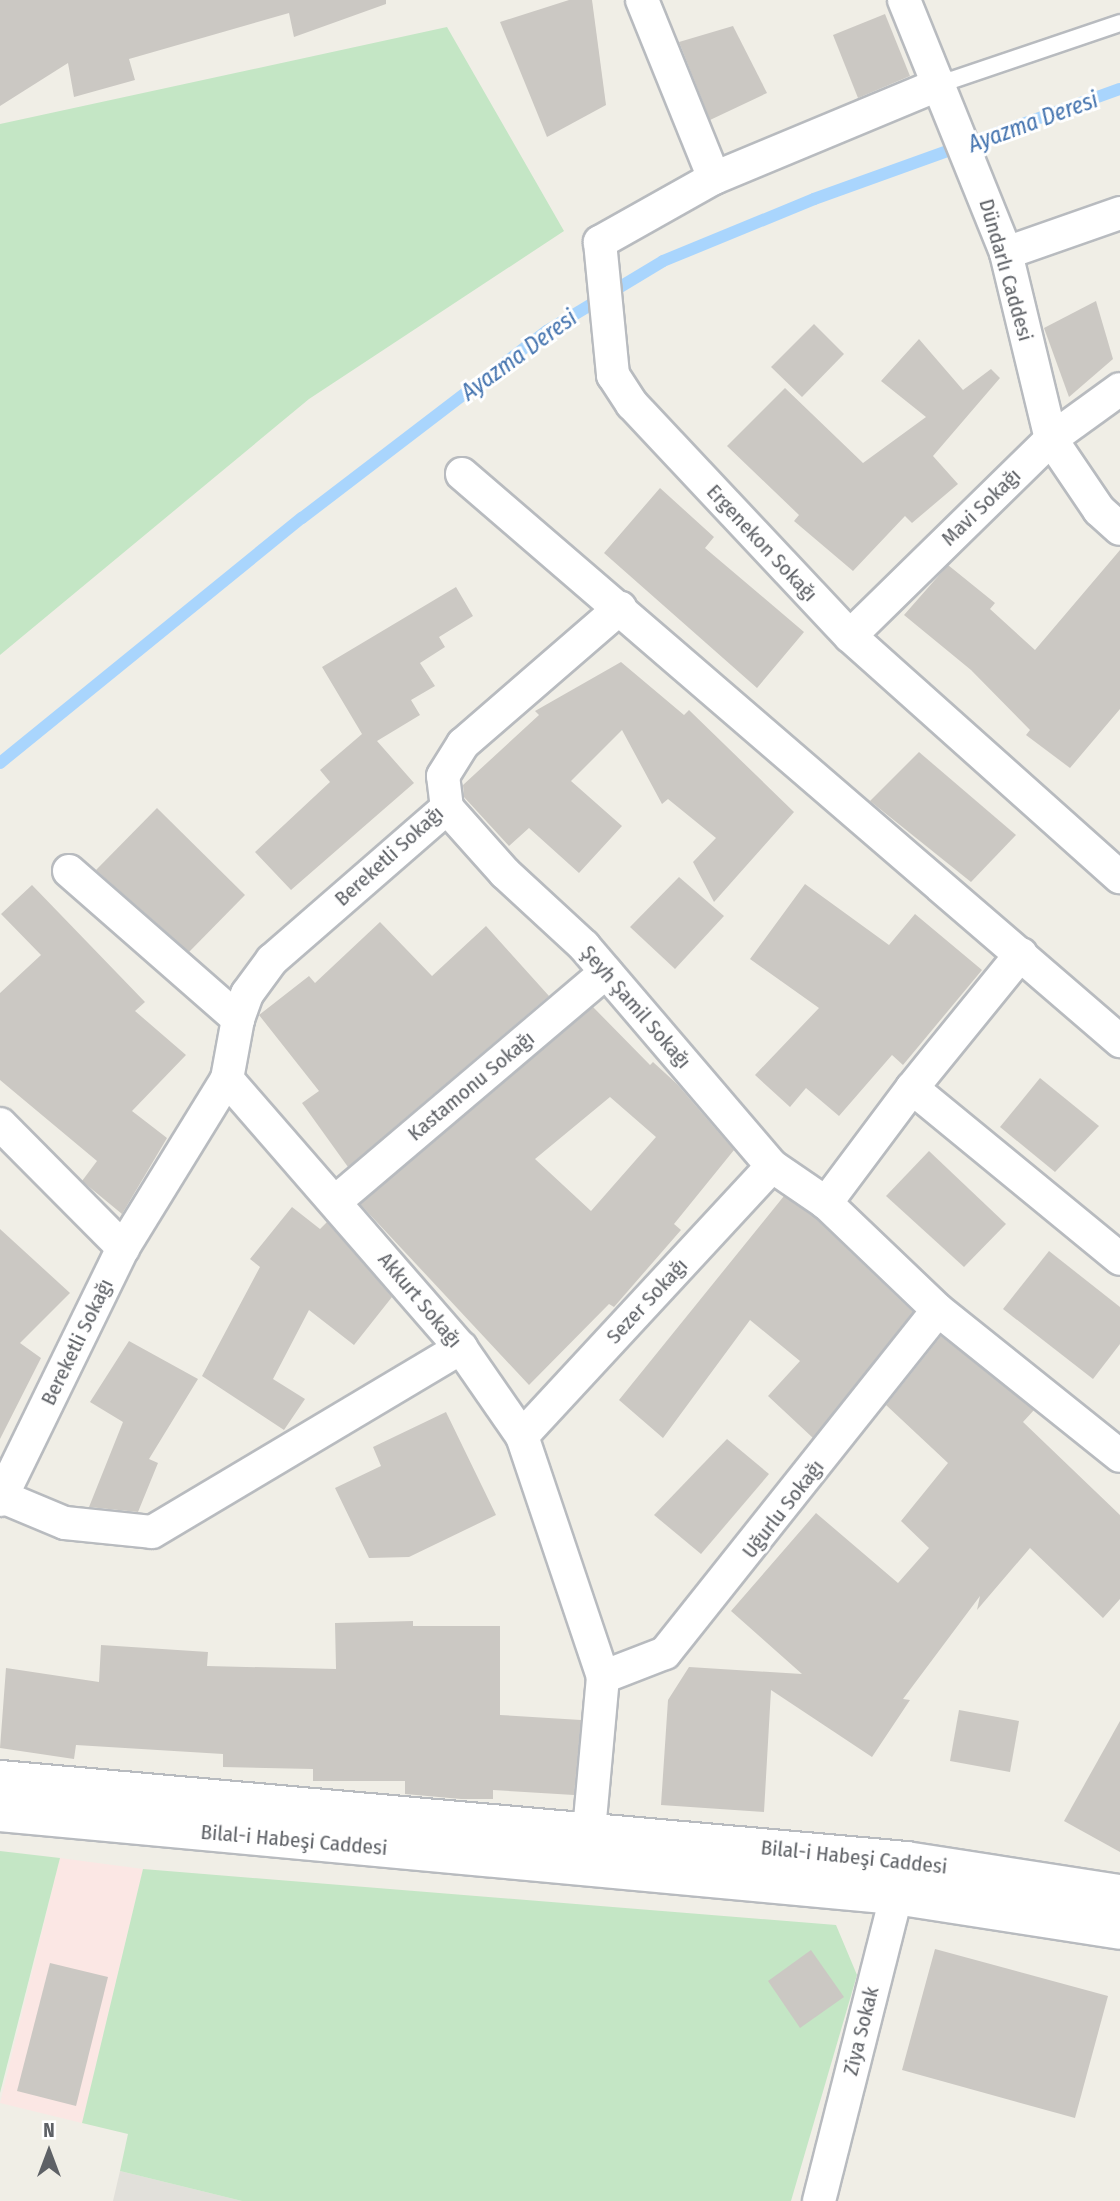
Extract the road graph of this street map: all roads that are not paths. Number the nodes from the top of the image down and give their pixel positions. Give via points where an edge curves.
1 (642, 0) edge
2 (904, 0) edge
3 (1120, 23) edge
4 (940, 84) junction
5 (714, 178) junction
6 (1120, 213) edge
7 (1006, 253) junction
8 (1120, 388) edge
9 (1051, 439) junction
10 (462, 474) dead end
11 (1120, 529) edge
12 (620, 608) junction
13 (850, 636) junction
14 (447, 808) junction
15 (69, 871) dead end
16 (1120, 877) edge
17 (1021, 954) junction
18 (606, 972) junction
19 (237, 1019) junction
20 (1120, 1041) edge
21 (227, 1079) junction
22 (912, 1088) junction
23 (0, 1124) edge
24 (772, 1167) junction
25 (336, 1201) junction
26 (826, 1203) junction
27 (123, 1248) junction
28 (1120, 1259) edge
29 (938, 1310) junction
30 (461, 1348) junction
31 (522, 1436) junction
32 (1120, 1455) edge
33 (0, 1498) edge
34 (603, 1677) junction
35 (0, 1780) edge
36 (0, 1812) edge
37 (587, 1849) junction
38 (901, 1878) junction
39 (1120, 1894) edge
40 (1120, 1930) edge
41 (819, 2201) edge

1 - 5 street
2 - 4 street, Dündarlı Caddesi
3 - 4 lane
4 - 5 street, Ergenekon Sokağı
4 - 7 street, Dündarlı Caddesi
5 - 13 street, Ergenekon Sokağı via 600,242 612,375 632,404
6 - 7 street
7 - 9 street, Dündarlı Caddesi
8 - 9 street, Mavi Sokağı
9 - 11 street, Dündarlı Caddesi via 1099,510
9 - 13 street, Mavi Sokağı
10 - 12 street
12 - 14 street, Bereketli Sokağı via 463,744 443,776
12 - 17 street
13 - 16 street, Ergenekon Sokağı
14 - 18 street, Şeyh Şamil Sokağı
14 - 19 street, Bereketli Sokağı via 272,960 247,994
15 - 19 street
17 - 20 street
17 - 22 street
18 - 24 street, Şeyh Şamil Sokağı
18 - 25 street, Kastamonu Sokağı
19 - 21 street
21 - 25 street, Akkurt Sokağı
21 - 27 street, Bereketli Sokağı
22 - 26 street
22 - 28 street
23 - 27 street
24 - 26 street, Şeyh Şamil Sokağı
24 - 31 street, Sezer Sokağı
25 - 30 street, Akkurt Sokağı
26 - 29 street, Şeyh Şamil Sokağı
27 - 33 street, Bereketli Sokağı
29 - 32 street, Şeyh Şamil Sokağı
29 - 34 street, Uğurlu Sokağı via 665,1653
30 - 31 street, Akkurt Sokağı
30 - 33 street via 152,1532 65,1523
31 - 34 street, Akkurt Sokağı
34 - 37 street, Akkurt Sokağı
35 - 37 street, Bilal-i Habeşi Caddesi
36 - 37 street, Bilal-i Habeşi Caddesi
37 - 38 street, Bilal-i Habeşi Caddesi
38 - 39 street, Bilal-i Habeşi Caddesi
38 - 40 street, Bilal-i Habeşi Caddesi
38 - 41 street, Ziya Sokak

